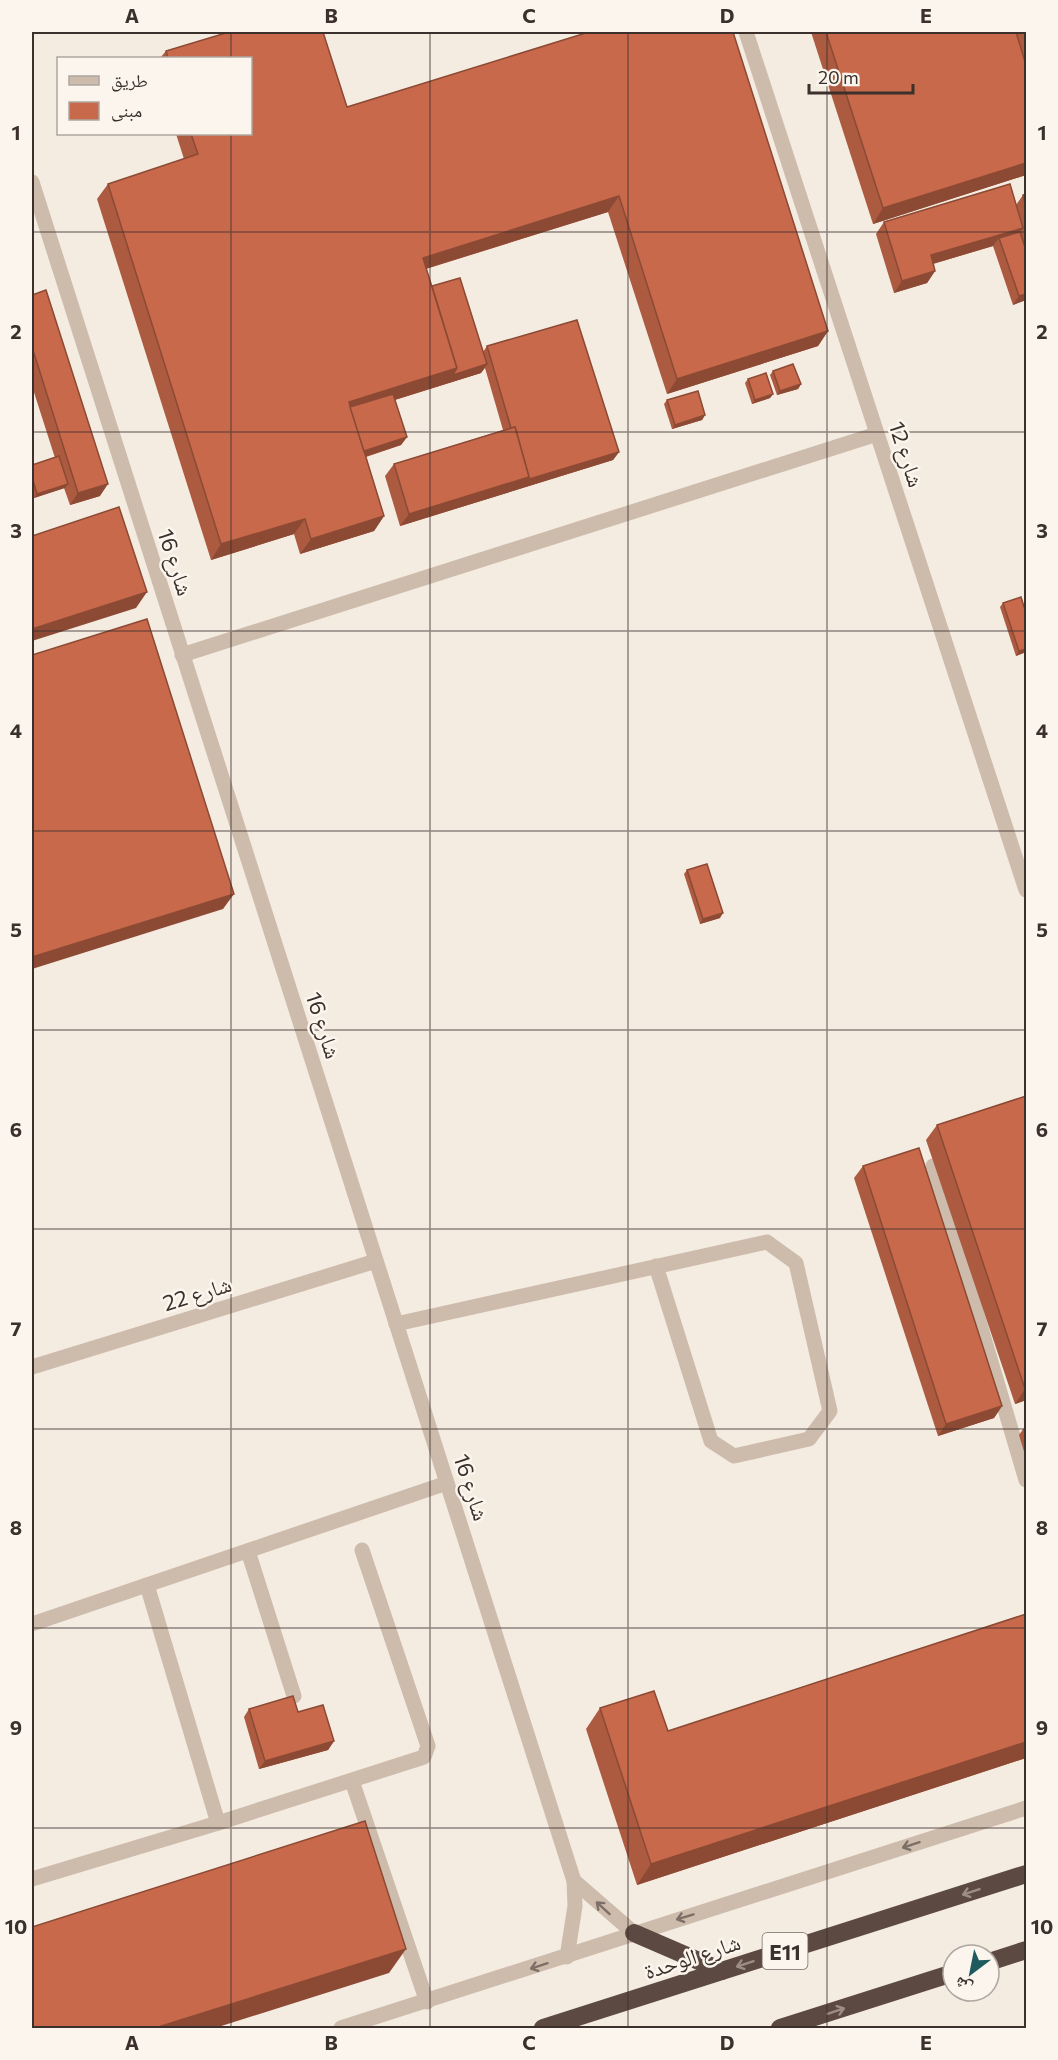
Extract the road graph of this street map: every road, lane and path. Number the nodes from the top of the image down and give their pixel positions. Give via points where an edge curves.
1 (746, 32) edge
2 (32, 182) edge
3 (876, 434) junction
4 (182, 655) junction
5 (1026, 890) edge
6 (933, 1166) dead end
7 (376, 1262) junction
8 (656, 1266) junction
9 (396, 1324) junction
10 (32, 1367) edge
11 (1026, 1480) edge
12 (447, 1483) junction
13 (362, 1550) dead end
14 (248, 1551) junction
15 (147, 1585) junction
16 (32, 1624) edge
17 (294, 1696) edge
18 (352, 1781) junction
19 (1026, 1808) edge
20 (218, 1822) junction
21 (1026, 1874) edge
22 (32, 1879) edge
23 (574, 1881) junction
24 (634, 1933) junction
25 (1026, 1950) edge
26 (567, 1957) junction
27 (1001, 1958) edge
28 (722, 1971) junction
29 (941, 1977) edge
30 (427, 2002) junction
31 (341, 2028) edge
32 (543, 2028) edge
33 (780, 2028) edge

1 - 3 street, شارع 12
2 - 4 street, شارع 16
3 - 4 street
3 - 5 street, شارع 12
4 - 7 street, شارع 16
6 - 11 street
7 - 9 street, شارع 16
7 - 10 street, شارع 22
8 - 8 street via 767,1242 796,1263 830,1411 809,1439 734,1456 711,1441
8 - 9 street
9 - 12 street, شارع 16
12 - 14 street
12 - 23 street, شارع 16
13 - 18 street via 428,1750 420,1759
14 - 15 street
14 - 17 street
15 - 16 street
15 - 20 street
18 - 20 street
18 - 30 street
19 -> 24 street
20 - 22 street
21 -> 28 highway, شارع الوحدة / E11
24 -> 23 street
23 - 26 street, شارع 16 via 575,1906
24 - 26 street
24 - 28 highway
25 - 27 highway
26 -> 30 street
28 - 32 highway, شارع الوحدة / E11
33 -> 29 highway
30 - 31 street

